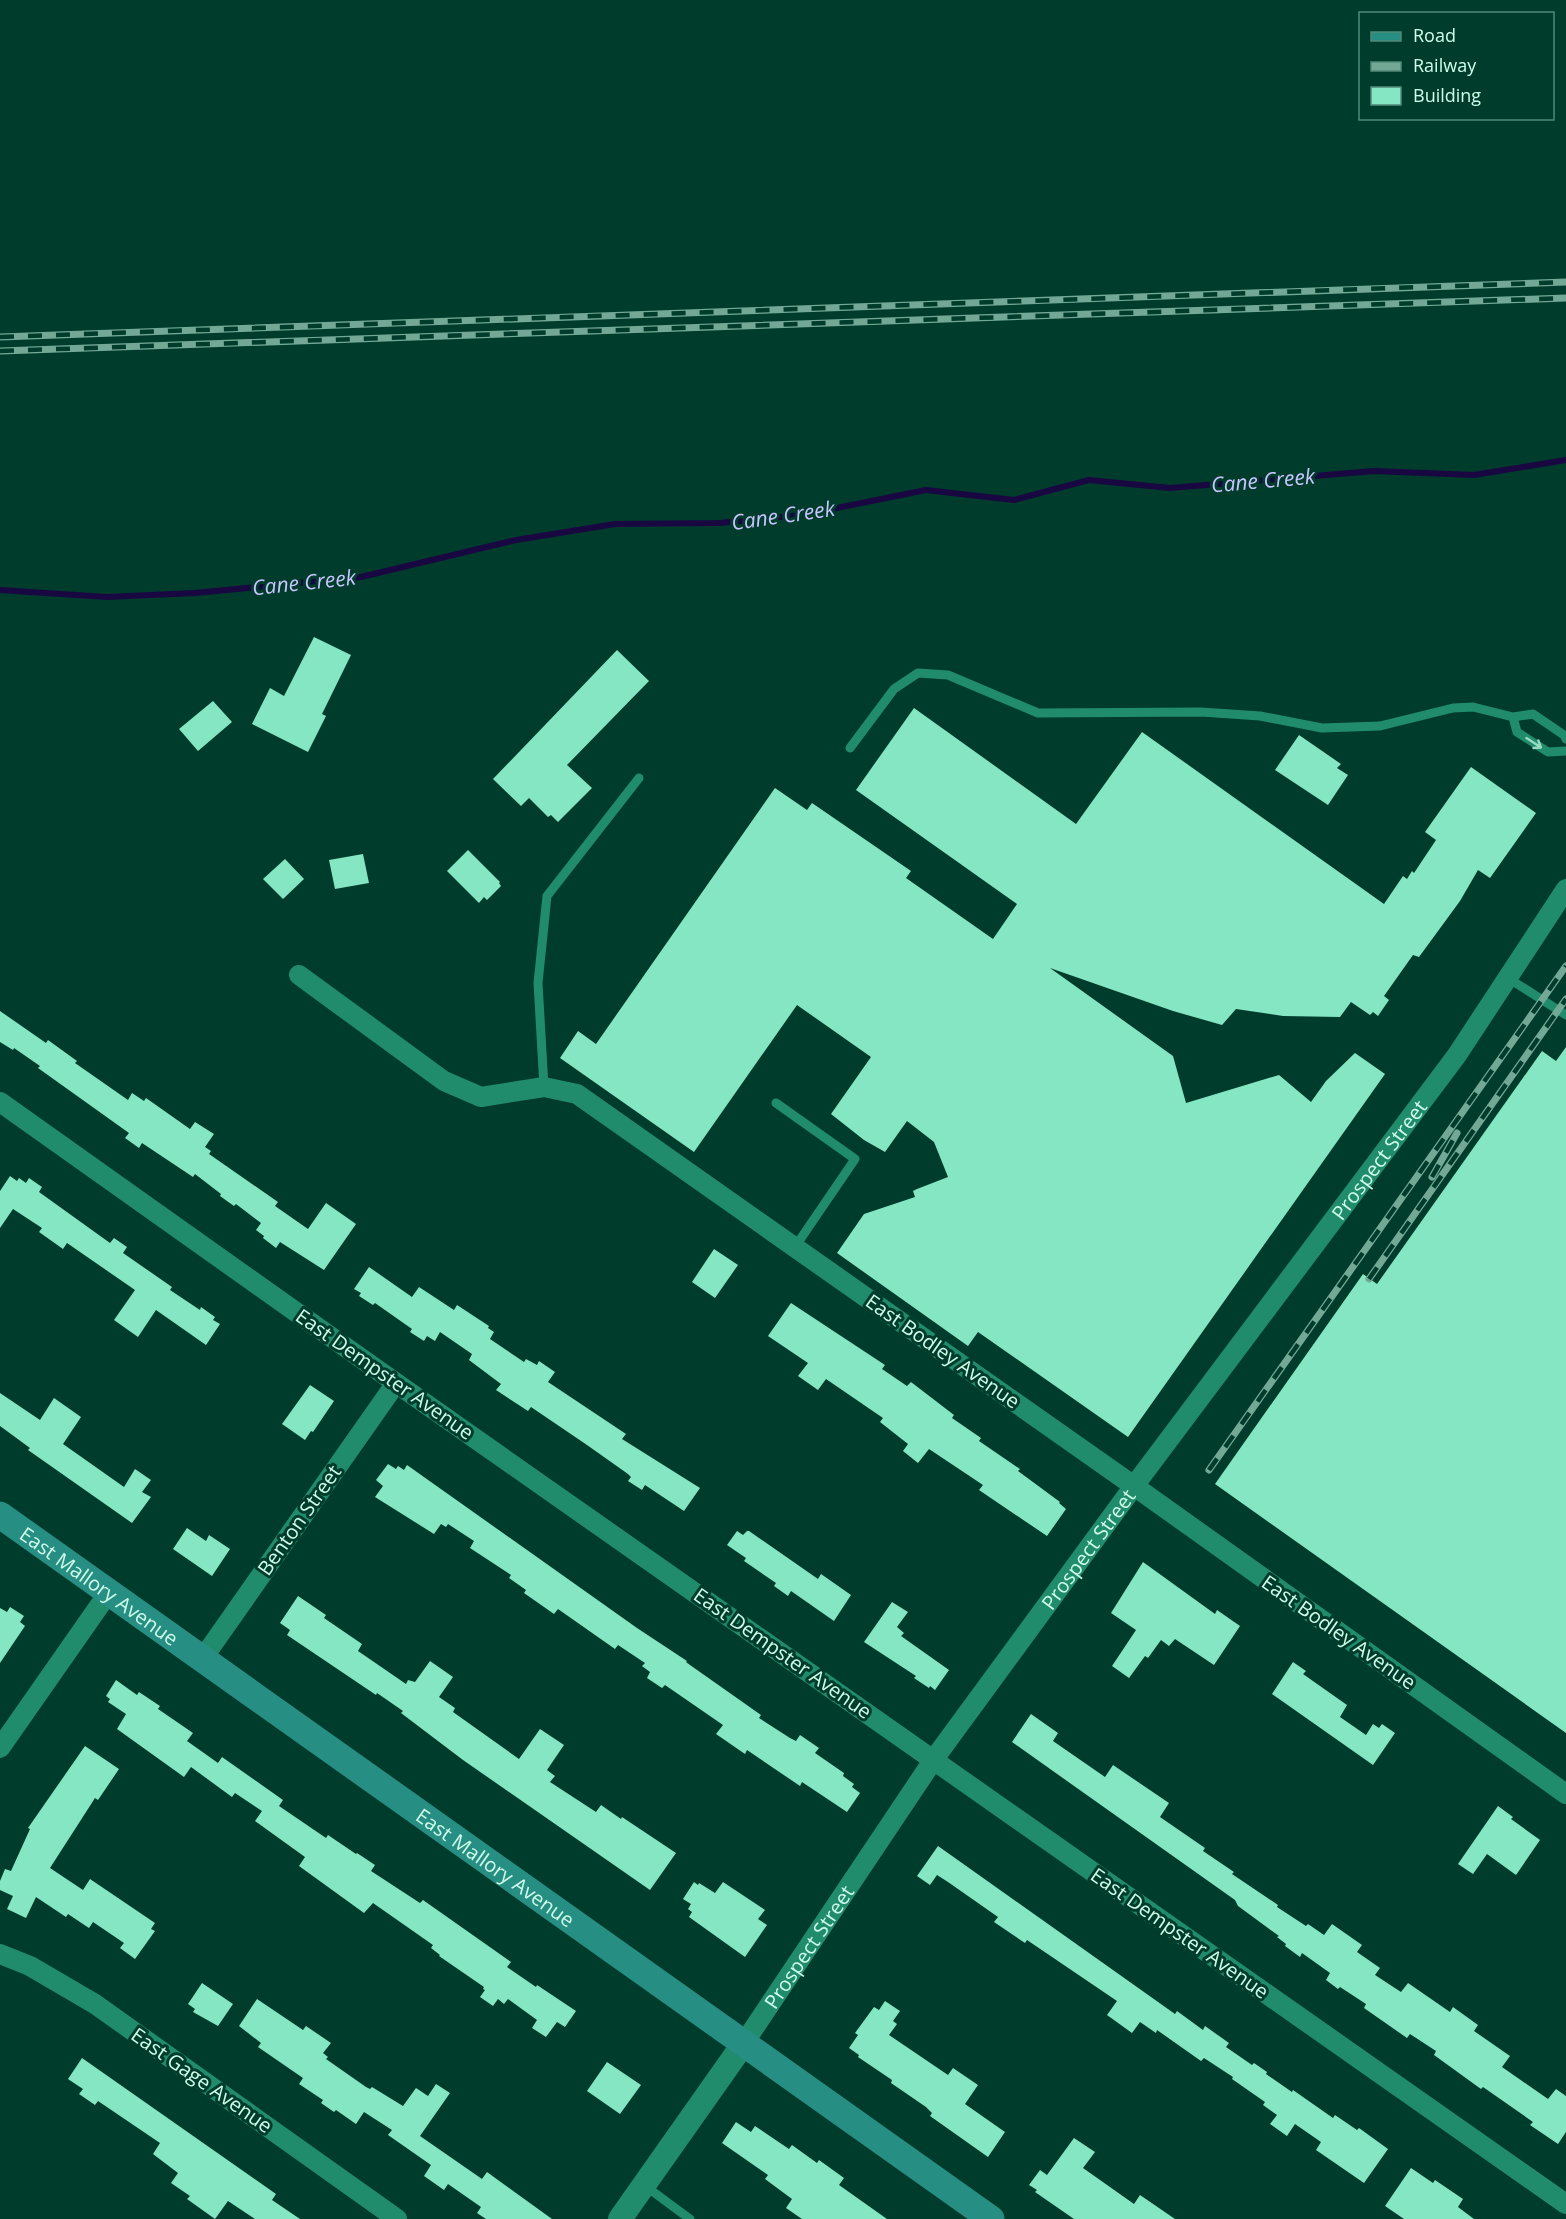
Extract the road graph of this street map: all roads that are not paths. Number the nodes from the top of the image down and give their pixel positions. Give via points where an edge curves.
1 (1513, 717) junction
2 (1566, 739) edge
3 (850, 748) dead end
4 (1566, 751) edge
5 (639, 778) dead end
6 (1566, 889) edge
7 (298, 975) dead end
8 (1508, 978) junction
9 (1566, 1015) edge
10 (544, 1087) junction
11 (0, 1102) edge
12 (776, 1103) dead end
13 (795, 1247) junction
14 (396, 1383) junction
15 (1134, 1486) junction
16 (0, 1515) edge
17 (109, 1592) junction
18 (203, 1658) junction
19 (0, 1748) edge
20 (934, 1760) junction
21 (1566, 1794) edge
22 (0, 1954) edge
23 (744, 2043) junction
24 (644, 2185) junction
25 (1566, 2204) edge
26 (397, 2219) edge
27 (620, 2219) edge
28 (690, 2219) edge
29 (991, 2219) edge

1 - 2 lane via 1533,714
1 - 3 lane via 1453,708 1380,726 1322,728 1260,716 1201,712 1038,713 948,675 918,673 894,689
1 -> 4 lane via 1517,732 1548,752
5 - 10 lane via 547,896 538,983
6 - 8 street, Prospect Street
7 - 10 street, East Bodley Avenue via 444,1081 481,1097
8 - 9 lane
8 - 15 street, Prospect Street via 1457,1056
10 - 13 street, East Bodley Avenue via 577,1094
11 - 14 street, East Dempster Avenue
12 - 13 lane via 855,1160
13 - 15 street, East Bodley Avenue
14 - 18 street, Benton Street
14 - 20 street, East Dempster Avenue
15 - 20 street, Prospect Street
15 - 21 street, East Bodley Avenue
16 - 17 main road, East Mallory Avenue
17 - 18 main road, East Mallory Avenue
17 - 19 street
18 - 23 main road, East Mallory Avenue
20 - 23 street, Prospect Street
20 - 25 street, East Dempster Avenue
22 - 26 street, East Gage Avenue via 30,1966 95,2004
23 - 24 street, Prospect Street
23 - 29 main road, East Mallory Avenue
24 - 27 street, Prospect Street
24 - 28 lane

